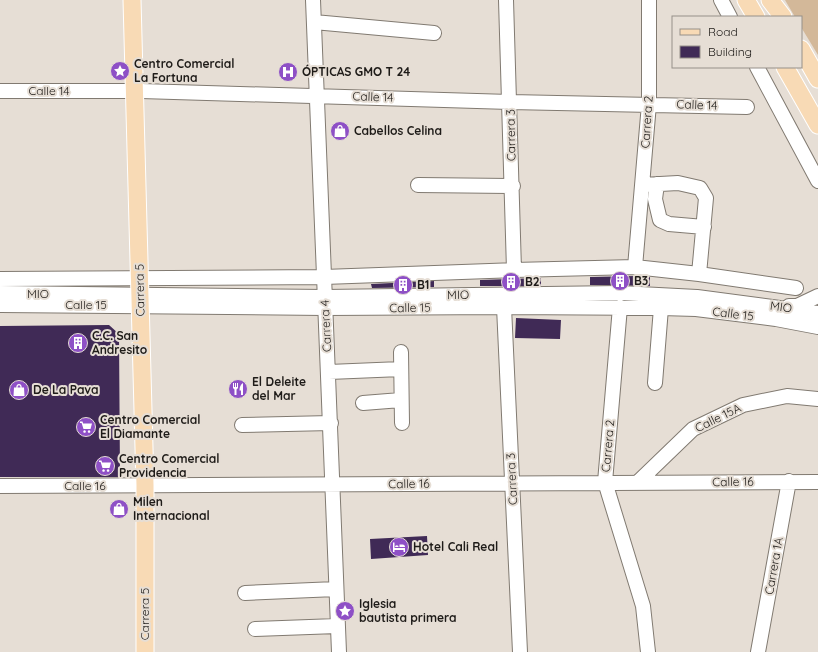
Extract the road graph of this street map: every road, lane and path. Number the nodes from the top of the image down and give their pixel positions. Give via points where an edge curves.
1 (132, 0) edge
2 (313, 0) edge
3 (506, 0) edge
4 (649, 0) edge
5 (721, 0) edge
6 (746, 0) edge
7 (770, 0) edge
8 (729, 16) edge
9 (755, 16) edge
10 (782, 16) edge
11 (314, 22) junction
12 (434, 33) dead end
13 (802, 51) edge
14 (758, 68) edge
15 (786, 68) edge
16 (818, 79) edge
17 (0, 91) edge
18 (135, 91) junction
19 (317, 95) junction
20 (510, 102) junction
21 (649, 104) junction
22 (747, 107) dead end
23 (818, 125) edge
24 (818, 181) edge
25 (657, 184) junction
26 (418, 185) dead end
27 (642, 185) junction
28 (512, 186) junction
29 (704, 227) junction
30 (635, 268) junction
31 (514, 270) junction
32 (699, 274) junction
33 (324, 277) junction
34 (0, 280) edge
35 (796, 288) dead end
36 (140, 292) junction
37 (0, 294) edge
38 (818, 296) edge
39 (325, 303) junction
40 (0, 304) edge
41 (504, 307) junction
42 (620, 307) junction
43 (779, 307) junction
44 (661, 308) junction
45 (818, 313) edge
46 (818, 327) edge
47 (401, 352) dead end
48 (401, 369) junction
49 (329, 372) junction
50 (655, 383) dead end
51 (818, 399) edge
52 (402, 400) junction
53 (363, 403) dead end
54 (331, 423) junction
55 (402, 423) dead end
56 (242, 425) dead end
57 (789, 481) junction
58 (512, 482) junction
59 (605, 482) junction
60 (818, 482) edge
61 (637, 483) junction
62 (145, 485) junction
63 (333, 485) junction
64 (0, 486) edge
65 (336, 589) junction
66 (245, 594) dead end
67 (337, 626) junction
68 (255, 629) dead end
69 (145, 652) edge
70 (339, 652) edge
71 (520, 652) edge
72 (648, 652) edge
73 (758, 652) edge

1 - 18 main road, Carrera 5
2 - 11 street, Carrera 4
3 - 20 street, Carrera 3
4 - 21 street, Carrera 2
5 - 8 street
6 - 9 main road
7 - 10 main road
11 - 12 street
11 - 19 street, Carrera 4
13 - 16 main road
14 - 24 street
15 - 23 main road
17 - 18 street, Calle 14
18 - 19 street, Calle 14
18 - 36 main road, Carrera 5
19 - 20 street, Calle 14
19 - 33 street, Carrera 4
20 - 21 street, Calle 14
20 - 28 street, Carrera 3
21 - 22 street, Calle 14
21 - 27 street, Carrera 2
25 - 27 street
25 - 29 street via 655,199 660,220 669,224
25 - 29 street via 700,188 706,198
26 - 28 street
27 - 30 street, Carrera 2
28 - 31 street, Carrera 3
29 - 32 street
30 - 31 street, Calle 15
30 - 32 street, Calle 15
31 - 33 street, Calle 15
32 - 35 street, Calle 15
33 - 36 street, Calle 15
33 - 39 street, Carrera 4
34 - 36 street, Calle 15
36 - 37 street, MIO
36 - 39 street, MIO
36 - 40 street, Calle 15
36 - 62 main road, Carrera 5
38 - 43 street via 797,306
39 - 41 street, Calle 15
39 - 43 street, MIO via 620,293 697,297
39 - 49 street, Carrera 4
41 - 42 street, Calle 15
41 - 58 street, Carrera 3
42 - 44 street, Calle 15
42 - 59 street, Carrera 2
43 - 45 street, MIO
44 - 46 street, Calle 15 via 704,310
44 - 50 street
47 - 48 street
48 - 49 street
48 - 52 street
49 - 54 street, Carrera 4
51 - 61 street, Calle 15A via 787,396 743,405 692,429
52 - 53 street
52 - 55 street
54 - 56 street
54 - 63 street, Carrera 4
57 - 60 street, Calle 16
57 - 61 street, Calle 16
57 - 73 street, Carrera 1A
58 - 59 street, Calle 16
58 - 63 street, Calle 16
58 - 71 street, Carrera 3
59 - 61 street, Calle 16
59 - 72 street, Carrera 2 via 643,606
62 - 63 street, Calle 16
62 - 64 street, Calle 16
62 - 69 main road, Carrera 5
63 - 65 street, Carrera 4
65 - 66 street
65 - 67 street, Carrera 4
67 - 68 street
67 - 70 street, Carrera 4

